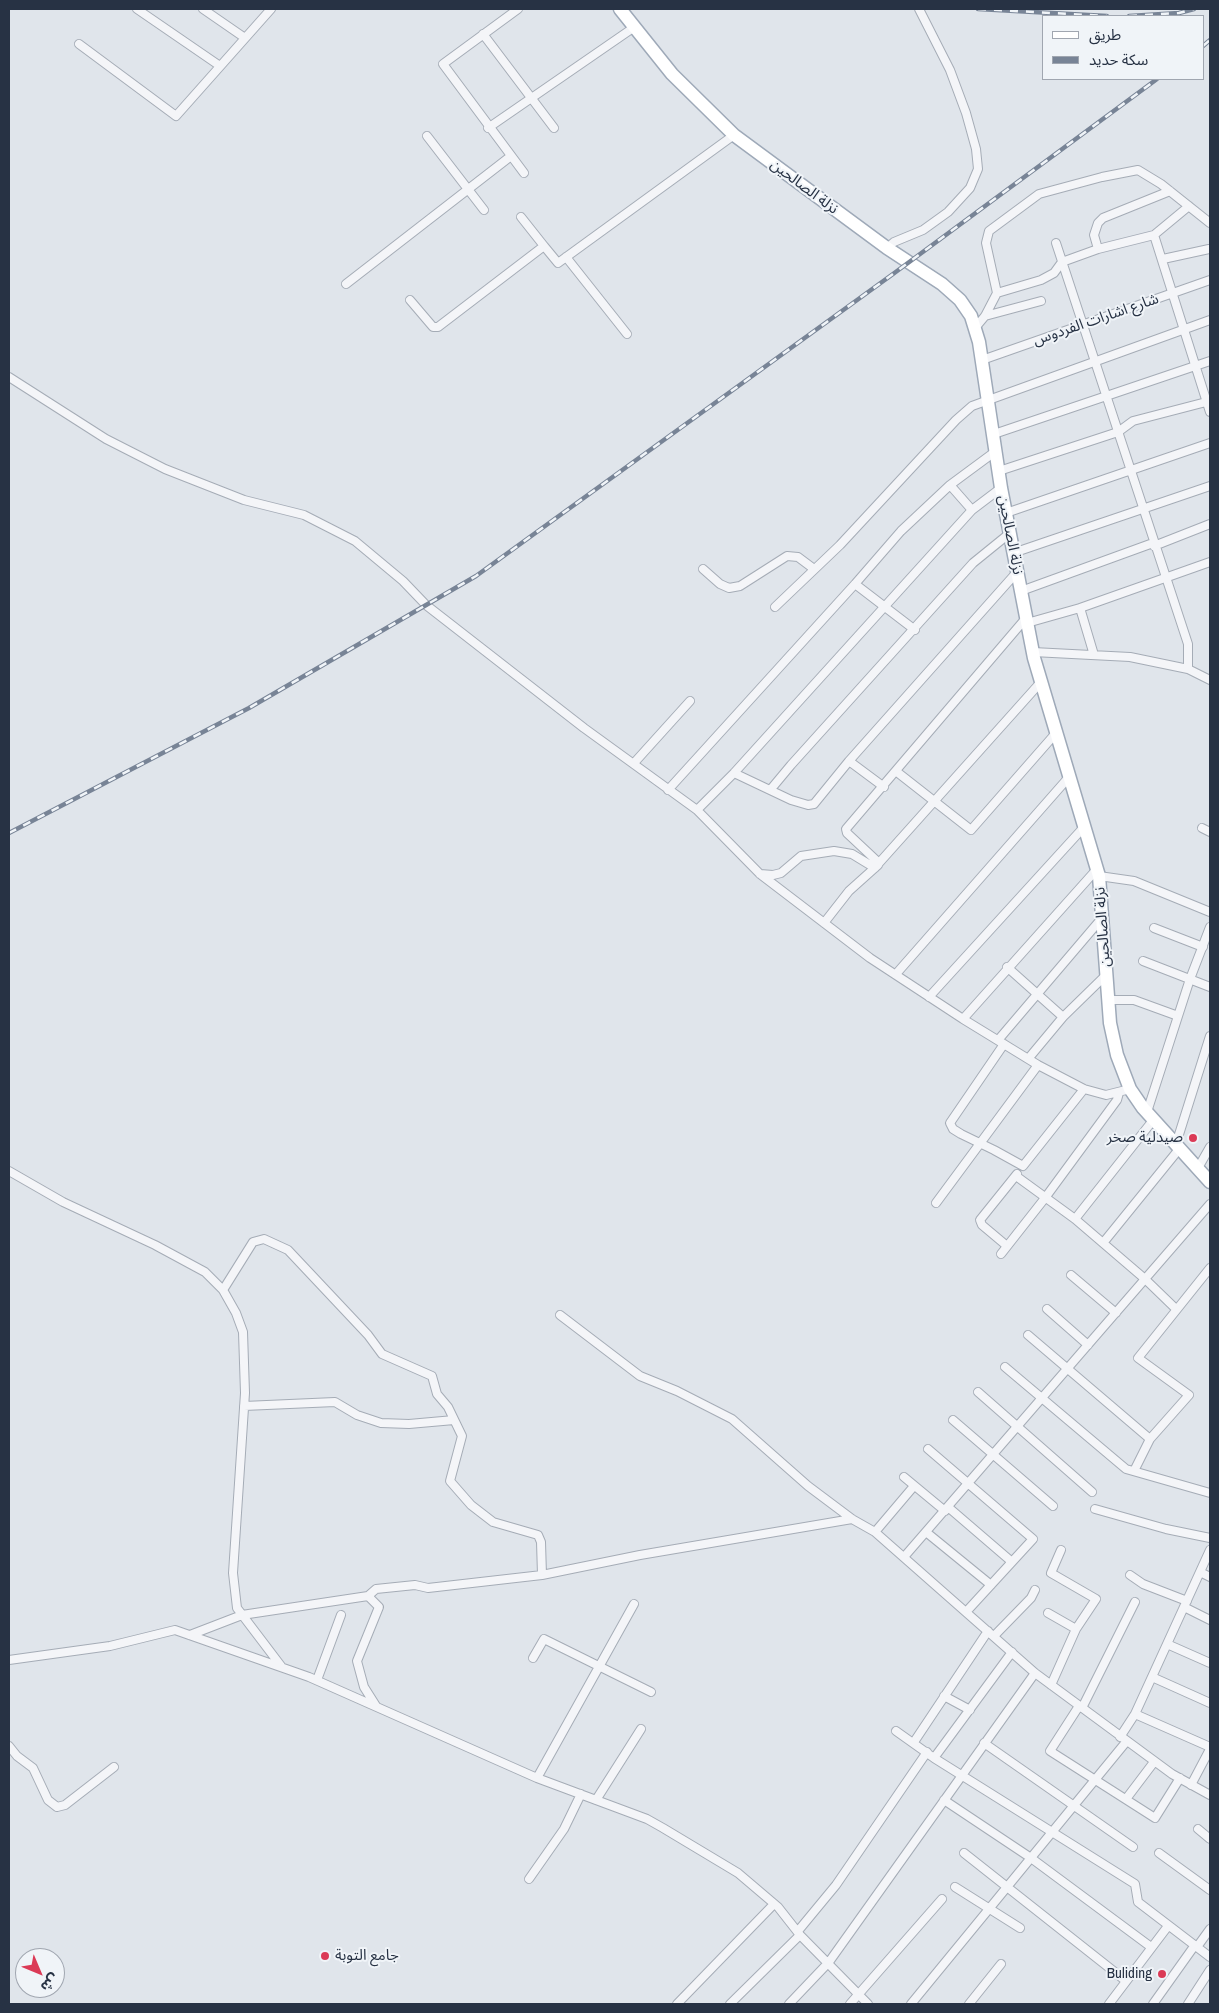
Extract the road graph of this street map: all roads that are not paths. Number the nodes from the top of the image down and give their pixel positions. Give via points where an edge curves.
1 (137, 9) edge
2 (203, 9) edge
3 (271, 9) edge
4 (518, 9) edge
5 (620, 9) edge
6 (919, 9) edge
7 (633, 28) junction
8 (483, 34) junction
9 (245, 38) junction
10 (78, 44) dead end
11 (220, 66) junction
12 (532, 98) junction
13 (488, 128) junction
14 (554, 128) dead end
15 (734, 134) junction
16 (427, 136) dead end
17 (511, 156) junction
18 (524, 173) dead end
19 (468, 190) junction
20 (1170, 191) junction
21 (1189, 206) junction
22 (484, 210) dead end
23 (521, 217) dead end
24 (1210, 223) edge
25 (1154, 234) junction
26 (1056, 243) dead end
27 (544, 246) junction
28 (887, 248) junction
29 (1098, 249) junction
30 (1209, 249) edge
31 (566, 257) junction
32 (1163, 259) junction
33 (1062, 262) junction
34 (1210, 280) edge
35 (346, 284) dead end
36 (997, 293) junction
37 (1173, 294) junction
38 (410, 300) dead end
39 (1041, 301) dead end
40 (985, 316) junction
41 (1210, 320) edge
42 (1082, 325) junction
43 (975, 328) junction
44 (1185, 331) junction
45 (627, 334) dead end
46 (982, 360) junction
47 (1094, 361) junction
48 (1210, 361) edge
49 (1196, 366) junction
50 (9, 377) edge
51 (1106, 396) junction
52 (989, 399) junction
53 (1209, 401) edge
54 (1210, 412) edge
55 (1118, 432) junction
56 (994, 434) junction
57 (1210, 443) edge
58 (996, 451) junction
59 (1130, 470) junction
60 (999, 471) junction
61 (950, 485) junction
62 (1210, 486) edge
63 (1001, 488) junction
64 (1142, 508) junction
65 (972, 510) junction
66 (1006, 513) junction
67 (1210, 524) edge
68 (1010, 533) junction
69 (1154, 544) junction
70 (1014, 552) junction
71 (1210, 562) edge
72 (703, 569) dead end
73 (814, 569) junction
74 (1017, 572) junction
75 (1164, 578) junction
76 (855, 584) junction
77 (1021, 591) junction
78 (775, 607) dead end
79 (885, 608) junction
80 (1080, 608) junction
81 (1027, 621) junction
82 (915, 630) junction
83 (1033, 652) junction
84 (1094, 655) junction
85 (1188, 669) junction
86 (1209, 677) edge
87 (1040, 682) junction
88 (690, 701) dead end
89 (1056, 734) junction
90 (849, 761) junction
91 (634, 763) junction
92 (897, 772) junction
93 (734, 774) junction
94 (1068, 777) junction
95 (884, 787) junction
96 (668, 790) junction
97 (772, 790) junction
98 (933, 801) junction
99 (697, 810) junction
100 (1084, 827) junction
101 (1202, 828) dead end
102 (1210, 832) edge
103 (877, 866) junction
104 (1098, 872) junction
105 (760, 874) junction
106 (1210, 912) edge
107 (1103, 916) junction
108 (824, 923) junction
109 (1210, 927) edge
110 (1154, 928) dead end
111 (1203, 947) junction
112 (1143, 961) dead end
113 (1008, 967) junction
114 (896, 974) junction
115 (1106, 974) junction
116 (1190, 979) junction
117 (1210, 987) edge
118 (1037, 994) junction
119 (929, 996) junction
120 (1108, 1000) junction
121 (1178, 1016) junction
122 (1064, 1018) junction
123 (963, 1019) junction
124 (1210, 1036) edge
125 (1001, 1041) junction
126 (1028, 1058) junction
127 (1038, 1065) junction
128 (1084, 1089) junction
129 (1124, 1091) junction
130 (1150, 1115) junction
131 (981, 1145) junction
132 (1178, 1146) junction
133 (1210, 1147) edge
134 (1023, 1166) junction
135 (9, 1170) edge
136 (1206, 1175) edge
137 (1016, 1176) junction
138 (1046, 1198) junction
139 (936, 1203) dead end
140 (1210, 1204) edge
141 (1075, 1220) junction
142 (1103, 1243) junction
143 (1007, 1246) junction
144 (1001, 1254) dead end
145 (1210, 1268) edge
146 (1071, 1275) dead end
147 (1145, 1279) junction
148 (223, 1290) junction
149 (1047, 1309) dead end
150 (1176, 1309) junction
151 (1116, 1313) junction
152 (560, 1315) dead end
153 (1028, 1335) dead end
154 (1088, 1345) junction
155 (1005, 1367) dead end
156 (1067, 1370) junction
157 (978, 1392) dead end
158 (1042, 1398) junction
159 (244, 1406) junction
160 (454, 1420) junction
161 (953, 1420) dead end
162 (1017, 1427) junction
163 (1150, 1439) junction
164 (928, 1449) dead end
165 (993, 1455) junction
166 (1134, 1471) junction
167 (904, 1478) dead end
168 (968, 1484) junction
169 (914, 1486) junction
170 (1092, 1492) dead end
171 (1210, 1493) edge
172 (1053, 1506) dead end
173 (946, 1509) junction
174 (1095, 1509) dead end
175 (852, 1519) junction
176 (875, 1532) junction
177 (926, 1532) junction
178 (1210, 1538) edge
179 (1061, 1550) dead end
180 (1210, 1550) edge
181 (904, 1558) junction
182 (1012, 1562) junction
183 (1200, 1572) junction
184 (542, 1575) junction
185 (1130, 1575) dead end
186 (1210, 1577) edge
187 (991, 1585) junction
188 (1035, 1590) dead end
189 (368, 1596) junction
190 (1135, 1602) dead end
191 (634, 1604) dead end
192 (1185, 1604) junction
193 (966, 1612) junction
194 (1048, 1613) dead end
195 (242, 1615) junction
196 (341, 1615) dead end
197 (1210, 1620) edge
198 (1076, 1629) junction
199 (991, 1634) junction
200 (190, 1635) junction
201 (1167, 1644) junction
202 (1012, 1652) junction
203 (533, 1658) dead end
204 (9, 1660) edge
205 (1210, 1663) edge
206 (599, 1665) junction
207 (281, 1667) junction
208 (1034, 1672) junction
209 (1152, 1677) junction
210 (316, 1680) junction
211 (1051, 1685) junction
212 (651, 1692) dead end
213 (944, 1696) junction
214 (1210, 1704) edge
215 (376, 1706) junction
216 (1080, 1707) junction
217 (970, 1710) junction
218 (1135, 1714) junction
219 (641, 1729) dead end
220 (896, 1731) dead end
221 (1123, 1740) junction
222 (914, 1742) junction
223 (984, 1743) junction
224 (9, 1746) edge
225 (1210, 1748) edge
226 (927, 1752) junction
227 (934, 1758) junction
228 (1154, 1762) junction
229 (114, 1767) dead end
230 (962, 1774) junction
231 (537, 1778) junction
232 (1180, 1778) junction
233 (1094, 1780) junction
234 (1192, 1785) junction
235 (581, 1794) junction
236 (1210, 1796) edge
237 (1126, 1799) junction
238 (596, 1800) junction
239 (944, 1800) junction
240 (1073, 1806) junction
241 (1198, 1830) dead end
242 (1052, 1832) junction
243 (1210, 1839) edge
244 (1133, 1847) dead end
245 (964, 1853) dead end
246 (1159, 1853) dead end
247 (1031, 1858) junction
248 (529, 1880) dead end
249 (1008, 1886) junction
250 (955, 1888) dead end
251 (1210, 1890) edge
252 (942, 1900) dead end
253 (774, 1904) junction
254 (989, 1909) junction
255 (1168, 1926) junction
256 (1020, 1928) dead end
257 (1210, 1929) edge
258 (799, 1933) junction
259 (1196, 1946) junction
260 (1151, 1947) junction
261 (1210, 1957) edge
262 (829, 1962) junction
263 (1002, 1964) dead end
264 (1210, 1970) edge
265 (1126, 1981) junction
266 (860, 1995) junction
267 (677, 2004) edge
268 (730, 2004) edge
269 (789, 2004) edge
270 (850, 2004) edge
271 (868, 2004) edge
272 (911, 2004) edge
273 (969, 2004) edge
274 (1109, 2004) edge
275 (1153, 2004) edge
276 (1188, 2004) edge

1 - 11 street
2 - 9 street
3 - 9 street
4 - 8 street
5 - 7 main road, نزلة الصالحين
6 - 28 street via 950,70 966,113 978,169 970,188 948,212 923,230
7 - 12 street
7 - 15 main road, نزلة الصالحين via 672,74
8 - 12 street
8 - 13 street via 443,64
9 - 11 street
10 - 11 street via 176,116
12 - 13 street
12 - 14 street
13 - 17 street
15 - 28 main road, نزلة الصالحين
15 - 31 street
16 - 19 street
17 - 18 street
17 - 19 street
19 - 22 street
19 - 35 street
20 - 21 street
20 - 29 street via 1103,218 1094,235
20 - 36 street via 1133,170 1039,194 989,231 986,243
21 - 24 street
21 - 25 street
23 - 27 street
25 - 29 street
25 - 32 street
26 - 33 street
27 - 31 street via 556,263
27 - 38 street via 436,328
28 - 43 main road, نزلة الصالحين via 942,284 960,300
29 - 33 street
30 - 32 street
31 - 45 street
32 - 37 street
33 - 36 street via 1054,273 1041,280
33 - 42 street
34 - 37 street, شارع اشارات الفردوس
36 - 40 street
37 - 42 street, شارع اشارات الفردوس
37 - 44 street
39 - 40 street
40 - 43 street
41 - 44 street
42 - 46 street, شارع اشارات الفردوس
42 - 47 street
43 - 46 main road, نزلة الصالحين
44 - 47 street
44 - 49 street
46 - 52 main road, نزلة الصالحين
47 - 51 street
47 - 52 street
48 - 49 street
49 - 51 street
49 - 53 street
50 - 91 street via 106,440 165,468 244,500 304,515 355,541 426,605
51 - 55 street
51 - 56 street
52 - 56 main road, نزلة الصالحين
52 - 73 street via 972,406 956,420
53 - 54 street
53 - 55 street via 1133,421
55 - 59 street
55 - 60 street
56 - 58 main road, نزلة الصالحين
57 - 59 street
58 - 60 main road, نزلة الصالحين
58 - 61 street
59 - 64 street
59 - 66 street
60 - 63 main road, نزلة الصالحين
61 - 65 street
61 - 76 street via 901,531
62 - 64 street
63 - 65 street
63 - 66 main road, نزلة الصالحين
64 - 69 street
64 - 70 street
65 - 79 street
66 - 68 main road, نزلة الصالحين
67 - 69 street
68 - 70 main road, نزلة الصالحين
68 - 82 street via 973,563
69 - 75 street
69 - 77 street
70 - 74 main road, نزلة الصالحين
71 - 75 street
72 - 73 street via 729,588 740,586 786,556 798,557
73 - 78 street
74 - 77 main road, نزلة الصالحين
74 - 90 street
75 - 80 street
75 - 85 street via 1188,644
76 - 79 street
76 - 96 street
77 - 81 main road, نزلة الصالحين
79 - 82 street
79 - 93 street
80 - 81 street
80 - 84 street
81 - 83 main road, نزلة الصالحين
81 - 92 street
82 - 97 street via 790,765
83 - 84 street
83 - 87 main road, نزلة الصالحين
84 - 85 street via 1130,657
85 - 86 street
87 - 89 main road, نزلة الصالحين
87 - 98 street
88 - 91 street
89 - 94 main road, نزلة الصالحين
89 - 98 street via 974,828 968,829
90 - 95 street
90 - 97 street via 811,805 791,800
91 - 96 street
92 - 95 street
92 - 98 street
93 - 97 street
93 - 99 street
94 - 100 main road, نزلة الصالحين
94 - 114 street
95 - 103 street via 846,832
96 - 99 street
98 - 103 street
99 - 105 street
100 - 104 main road, نزلة الصالحين
100 - 119 street
101 - 102 street
103 - 105 street via 852,854 834,850 801,856 781,873
103 - 108 street via 849,891
104 - 106 street via 1134,881
104 - 107 main road, نزلة الصالحين
104 - 113 street
105 - 108 street
107 - 115 main road, نزلة الصالحين
107 - 118 street
108 - 114 street
109 - 111 street
110 - 111 street
111 - 116 street
112 - 116 street
113 - 118 street
113 - 123 street
114 - 119 street
115 - 120 main road, نزلة الصالحين
115 - 122 street
116 - 117 street
116 - 121 street
118 - 122 street
118 - 125 street
119 - 123 street
120 - 121 street via 1134,1000
120 - 129 main road, نزلة الصالحين
121 - 130 street
122 - 126 street
123 - 125 street
124 - 132 street
125 - 126 street
125 - 131 street via 950,1123 952,1129
126 - 127 street
127 - 128 street
127 - 131 street
128 - 129 street via 1106,1095
128 - 134 street
129 - 130 main road, نزلة الصالحين
129 - 138 street
130 - 132 main road, نزلة الصالحين
130 - 141 street
131 - 134 street
131 - 139 street
132 - 136 main road, نزلة الصالحين
132 - 142 street
133 - 136 street
134 - 137 street
135 - 148 street via 63,1202 205,1272
137 - 138 street
137 - 143 street via 980,1220
138 - 141 street
138 - 143 street
140 - 147 street
141 - 142 street
142 - 147 street
143 - 144 street
145 - 150 street
146 - 151 street
147 - 150 street
147 - 151 street
148 - 159 street via 243,1332
148 - 160 street via 253,1242 264,1239 288,1250 382,1354 432,1376 437,1394
149 - 154 street
150 - 163 street via 1138,1358 1190,1394
151 - 154 street
152 - 175 street via 640,1376 732,1419 808,1486
153 - 156 street
154 - 156 street
155 - 158 street
156 - 158 street
156 - 163 street
157 - 162 street
158 - 162 street
158 - 166 street via 1126,1469
159 - 160 street via 335,1402 357,1415 381,1423
159 - 195 street via 232,1573 237,1608
160 - 184 street via 462,1436 450,1481 471,1505 493,1522 538,1535
161 - 165 street
162 - 165 street
162 - 170 street
163 - 166 street
164 - 168 street
165 - 168 street
165 - 172 street
166 - 171 street
167 - 169 street
168 - 173 street
168 - 182 street via 1033,1539
169 - 173 street
169 - 176 street
173 - 177 street
173 - 182 street
174 - 178 street
175 - 176 street
175 - 184 street
176 - 181 street
177 - 181 street
177 - 187 street
179 - 198 street via 1051,1573 1096,1598
180 - 183 street
181 - 193 street
182 - 187 street
183 - 186 street
183 - 192 street
184 - 189 street via 428,1588 415,1585 376,1589
185 - 192 street
187 - 193 street
188 - 199 street via 1031,1598
189 - 195 street
189 - 215 street via 379,1607 357,1661 364,1687
190 - 216 street
191 - 206 street
192 - 197 street
192 - 201 street
193 - 199 street
194 - 198 street
195 - 200 street
195 - 207 street
196 - 210 street
198 - 211 street
199 - 202 street
199 - 213 street
200 - 204 street via 175,1630 110,1646
200 - 207 street
201 - 205 street
201 - 209 street
202 - 208 street
202 - 217 street
203 - 206 street via 544,1639
206 - 212 street
206 - 231 street
207 - 210 street
208 - 211 street
208 - 223 street
209 - 214 street
209 - 218 street
210 - 215 street
211 - 216 street
213 - 217 street
213 - 222 street
215 - 231 street
216 - 221 street
216 - 233 street via 1050,1750
217 - 227 street
218 - 221 street
218 - 225 street
219 - 238 street
220 - 222 street
221 - 228 street
221 - 233 street
222 - 226 street
223 - 230 street
223 - 240 street
224 - 229 street via 16,1756 33,1768 48,1800 57,1807
225 - 234 street
226 - 227 street
226 - 258 street
227 - 230 street
228 - 232 street
228 - 237 street
230 - 239 street
230 - 242 street
231 - 235 street
232 - 234 street
232 - 237 street via 1155,1818
233 - 237 street
233 - 240 street
234 - 236 street
235 - 238 street
235 - 248 street via 564,1829
238 - 253 street via 663,1828 738,1873
239 - 247 street
239 - 262 street
240 - 242 street
240 - 244 street
241 - 243 street
242 - 247 street
242 - 255 street via 1135,1884 1138,1902
245 - 249 street
246 - 251 street
247 - 249 street
247 - 260 street
249 - 254 street
249 - 265 street
250 - 254 street
252 - 266 street
253 - 258 street
253 - 267 street
254 - 256 street
254 - 272 street
255 - 259 street
255 - 260 street
257 - 259 street
258 - 262 street
258 - 268 street
259 - 261 street
259 - 275 street
260 - 265 street
262 - 266 street
262 - 269 street
263 - 273 street
264 - 276 street
265 - 274 street
266 - 270 street
266 - 271 street

